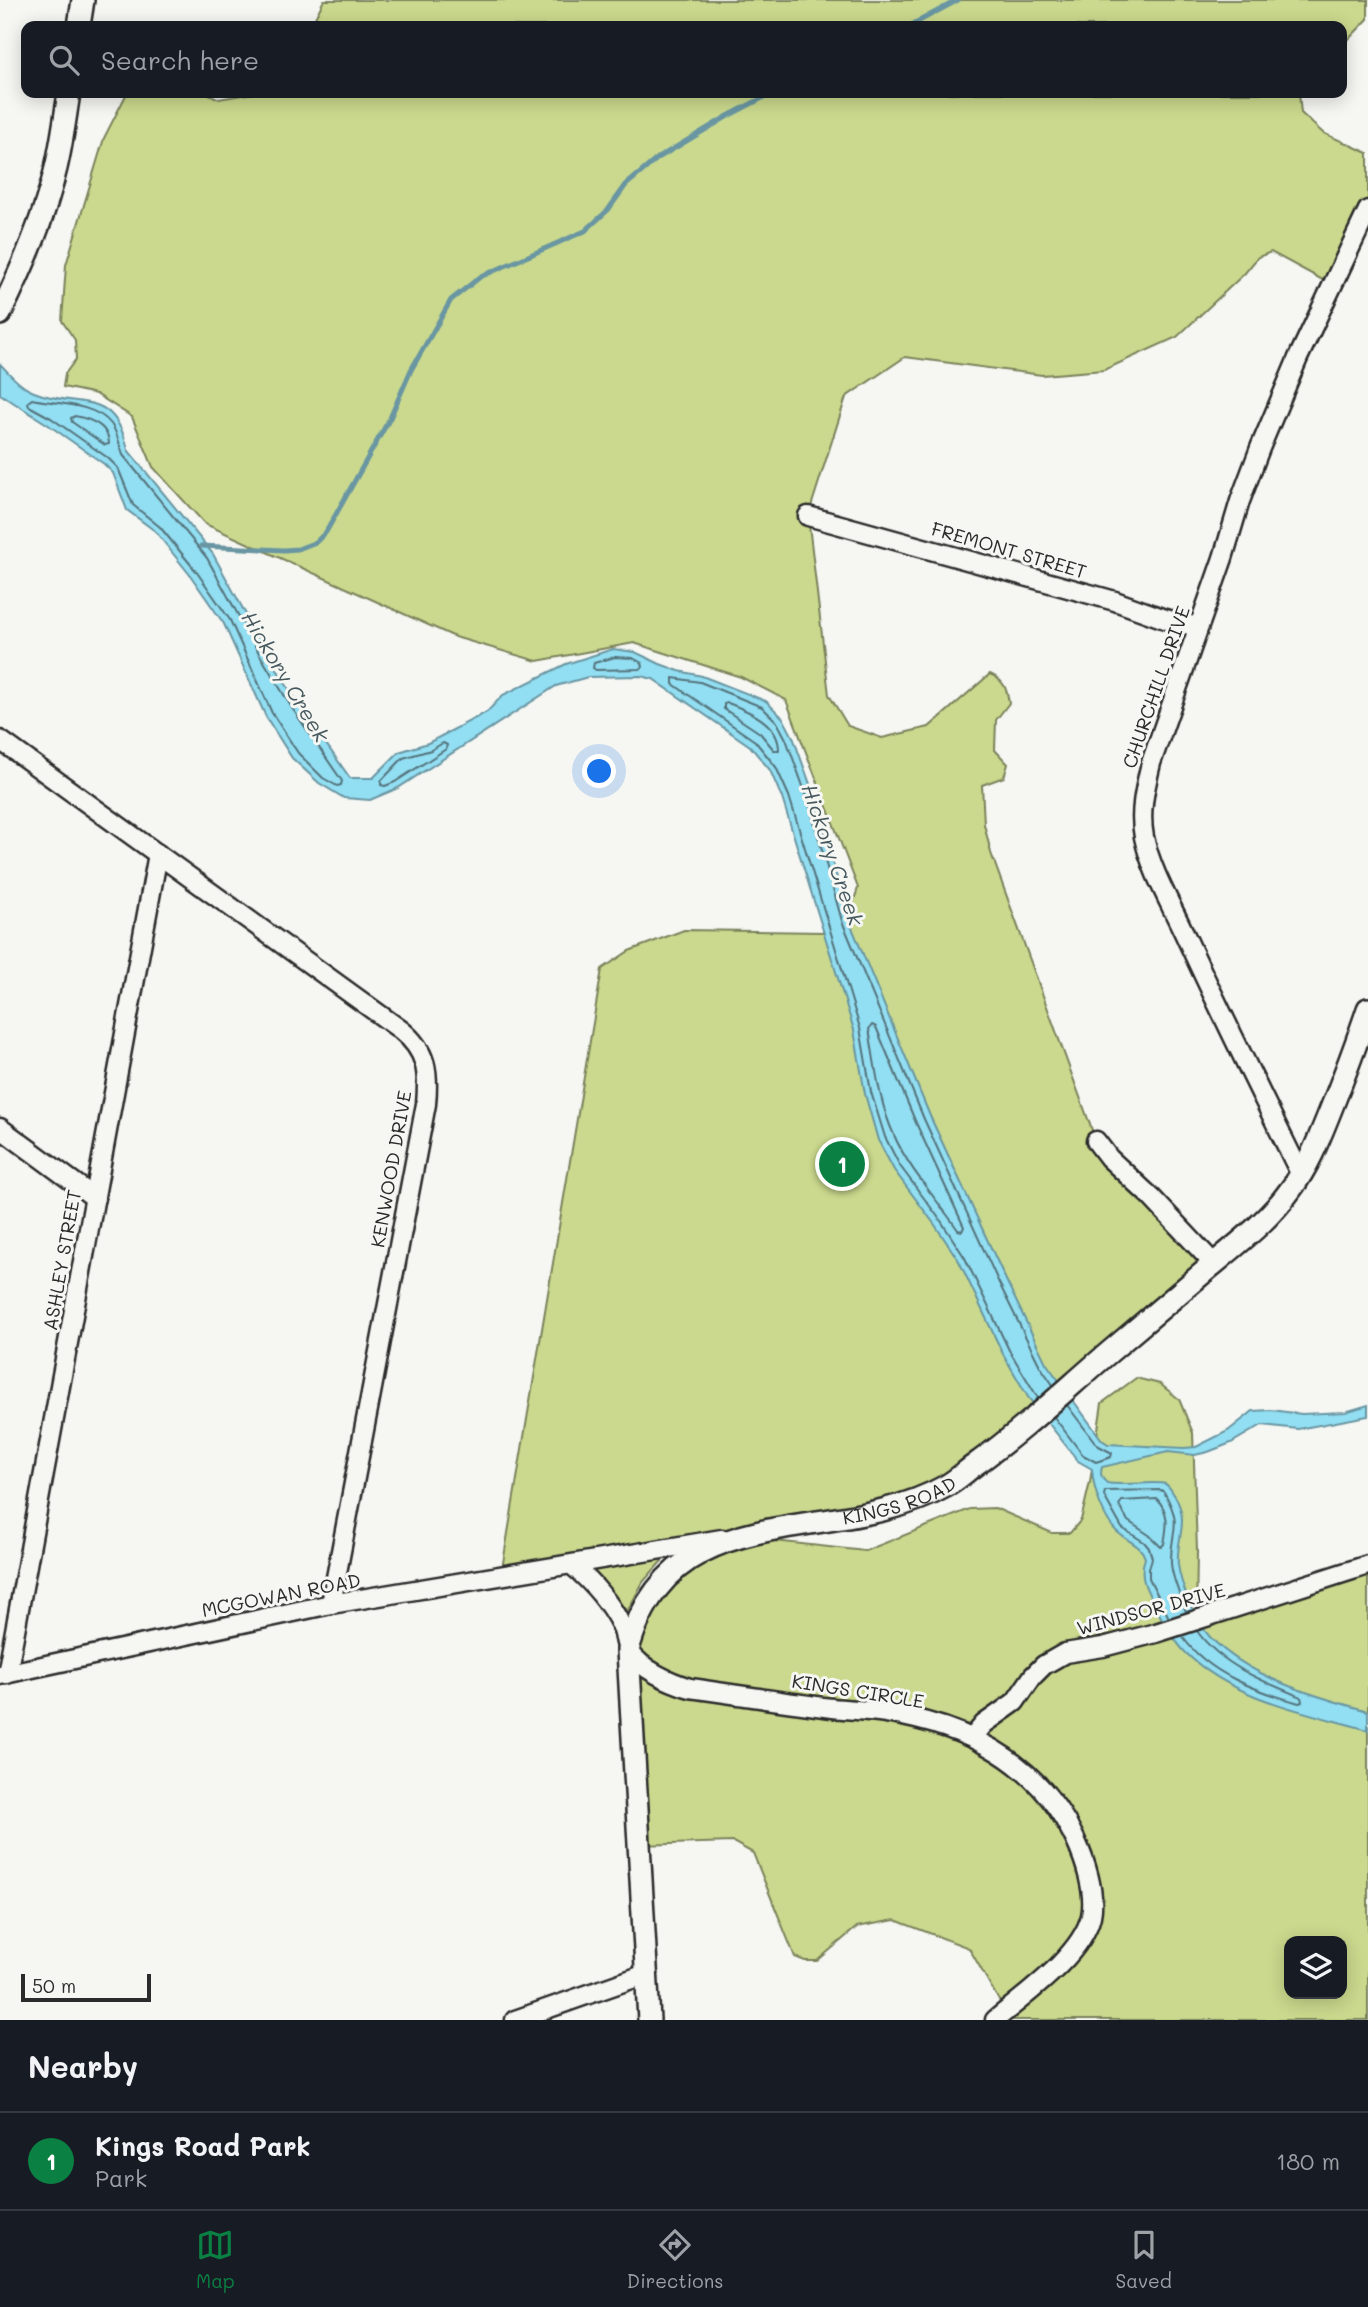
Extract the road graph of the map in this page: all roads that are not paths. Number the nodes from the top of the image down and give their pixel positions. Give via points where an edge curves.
1 (83, 0) edge
2 (80, 21) edge
3 (67, 98) edge
4 (1368, 210) edge
5 (0, 314) edge
6 (808, 516) dead end
7 (1198, 627) junction
8 (0, 740) edge
9 (158, 854) junction
10 (1368, 1009) edge
11 (0, 1128) edge
12 (1096, 1141) dead end
13 (1301, 1175) junction
14 (94, 1198) junction
15 (1213, 1264) junction
16 (735, 1537) junction
17 (572, 1565) junction
18 (1368, 1565) edge
19 (331, 1604) junction
20 (628, 1650) junction
21 (3, 1674) edge
22 (973, 1737) junction
23 (646, 1974) junction
24 (515, 2020) edge
25 (649, 2020) edge
26 (995, 2020) edge

1 - 2 street
3 - 5 street via 46,204
4 - 7 street, CHURCHILL DRIVE via 1260,448
6 - 7 street, FREMONT STREET
7 - 13 street, CHURCHILL DRIVE via 1143,793 1145,839 1192,951
8 - 9 street, KENWOOD DRIVE
9 - 14 street, ASHLEY STREET
9 - 19 street, KENWOOD DRIVE via 401,1030 425,1059 426,1104
10 - 13 street, KINGS ROAD via 1321,1135
11 - 14 street
12 - 15 street
13 - 15 street, KINGS ROAD via 1279,1204
14 - 21 street, ASHLEY STREET
15 - 16 street, KINGS ROAD via 1019,1431 947,1485 892,1507
16 - 17 street, MCGOWAN ROAD
16 - 20 street, KINGS ROAD via 672,1572 647,1602
17 - 19 street, MCGOWAN ROAD
17 - 20 street via 617,1616
18 - 22 street, WINDSOR DRIVE via 1156,1633 1065,1653 1044,1665 1015,1702
19 - 21 street, MCGOWAN ROAD
20 - 22 street, KINGS CIRCLE via 645,1665 690,1688 886,1713
20 - 23 street, KINGS ROAD
22 - 26 street, KINGS CIRCLE via 1013,1761 1042,1787 1073,1834 1091,1886 1091,1916 1078,1945
23 - 24 street
23 - 25 street, KINGS ROAD

